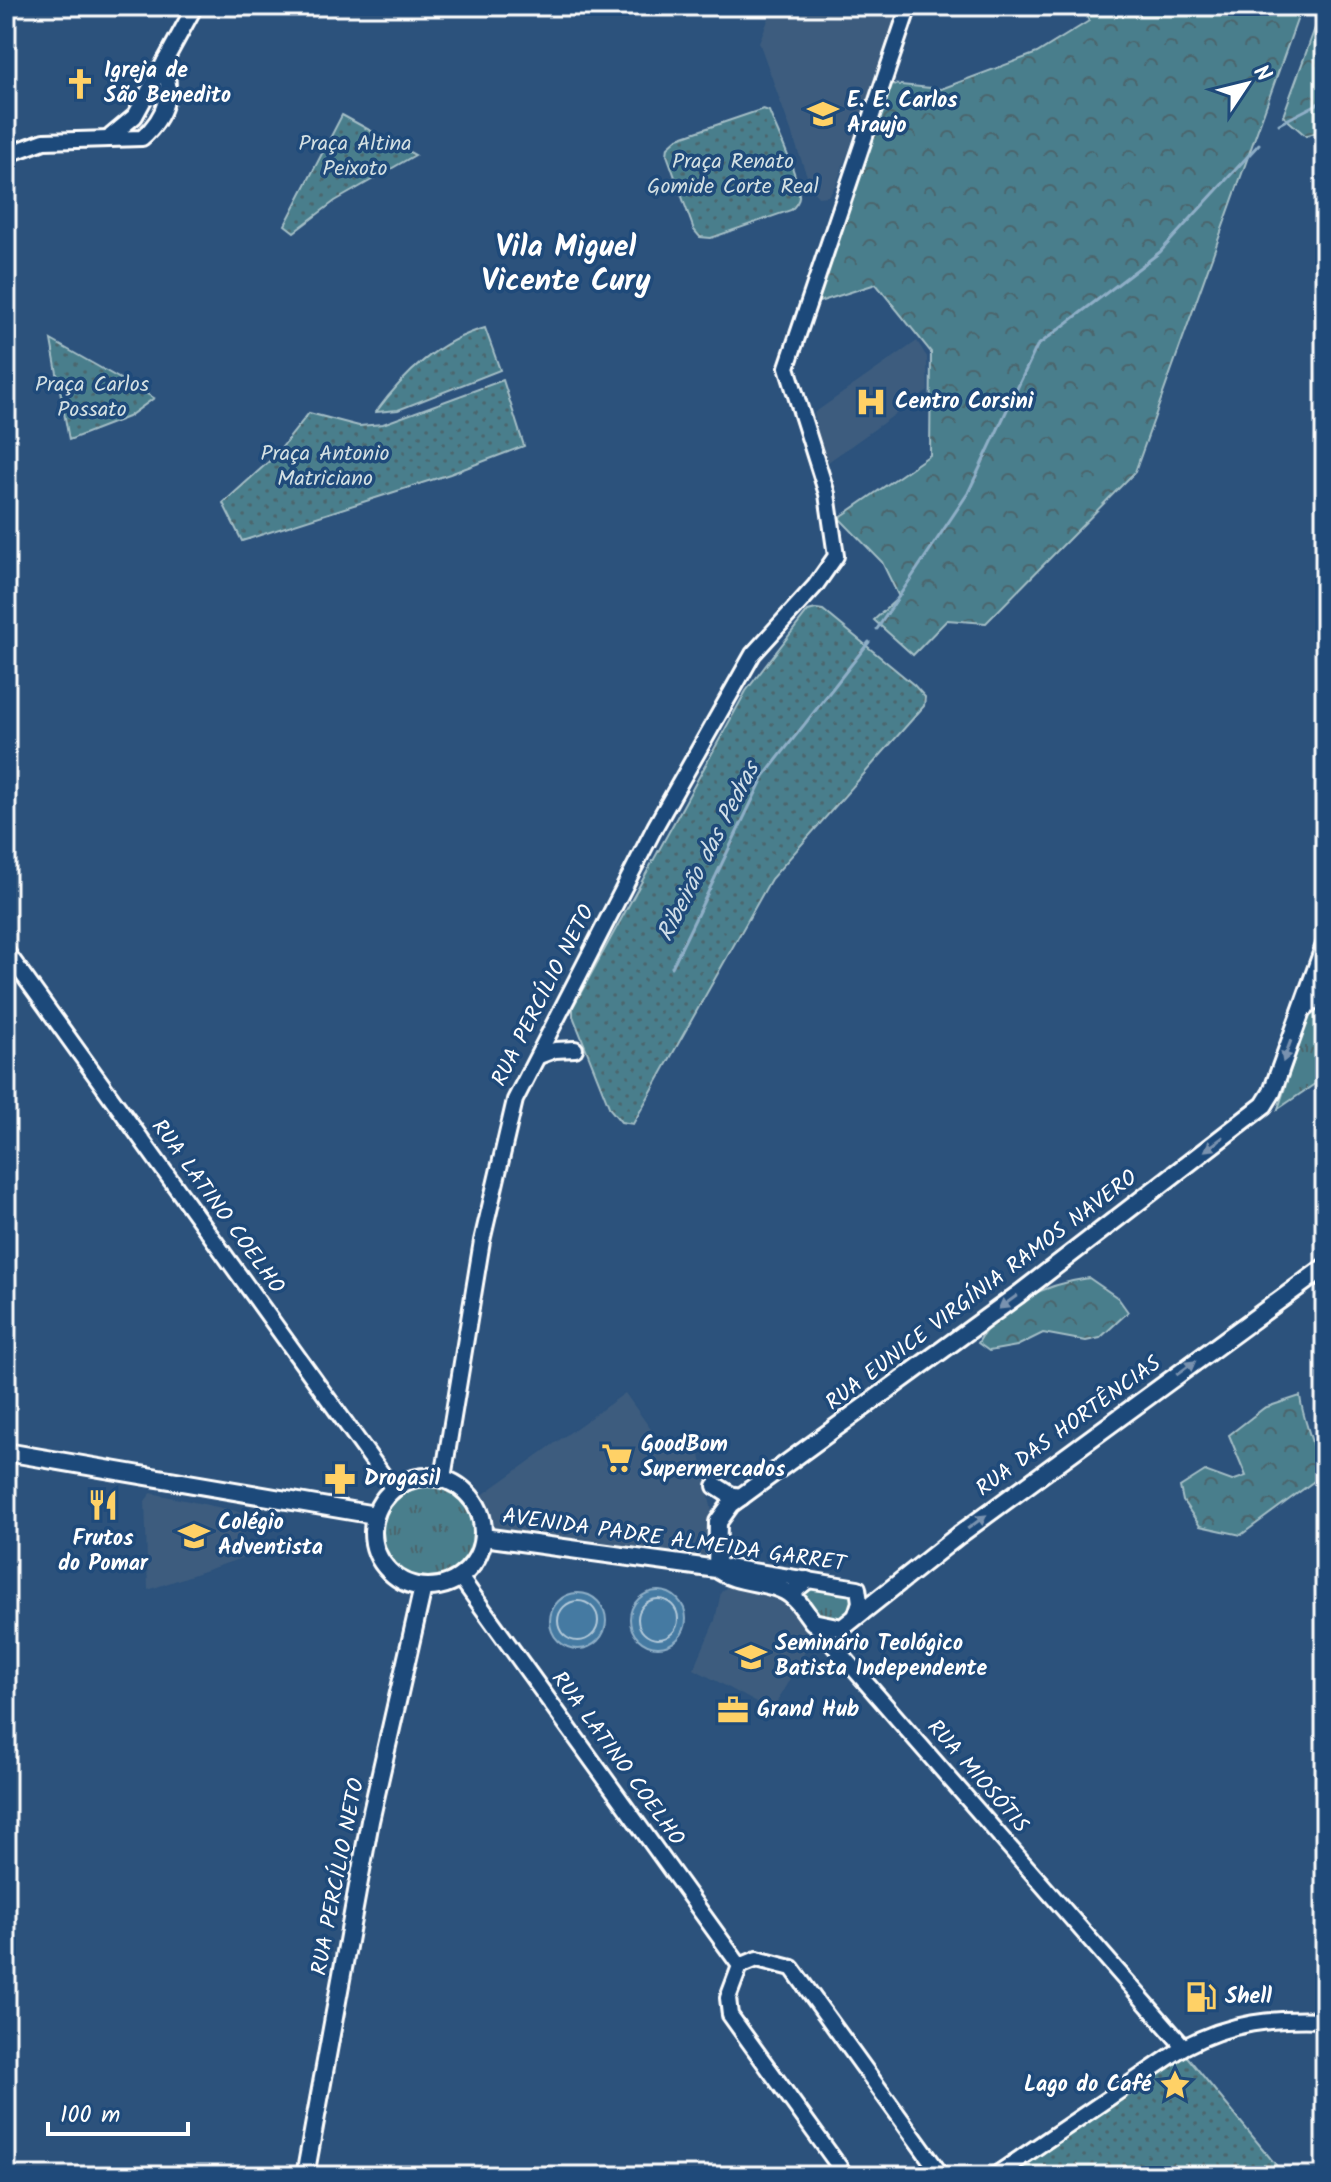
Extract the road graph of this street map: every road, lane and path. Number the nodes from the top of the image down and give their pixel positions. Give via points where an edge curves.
1 (195, 6) edge
2 (909, 6) edge
3 (165, 61) junction
4 (111, 136) junction
5 (6, 155) edge
6 (1325, 948) edge
7 (6, 951) edge
8 (1325, 991) edge
9 (1302, 1010) junction
10 (575, 1049) dead end
11 (539, 1056) junction
12 (1325, 1267) edge
13 (6, 1452) edge
14 (443, 1478) junction
15 (716, 1486) dead end
16 (393, 1489) junction
17 (741, 1497) junction
18 (375, 1515) junction
19 (483, 1537) junction
20 (717, 1569) junction
21 (460, 1577) junction
22 (807, 1580) junction
23 (423, 1587) junction
24 (793, 1597) junction
25 (813, 1622) junction
26 (848, 1623) junction
27 (836, 1648) junction
28 (740, 1966) junction
29 (1325, 2020) edge
30 (1184, 2047) junction
31 (940, 2175) edge
32 (305, 2176) edge
33 (846, 2176) edge
34 (994, 2176) edge

1 - 3 street
2 - 11 street, RUA PERCÍLIO NETO via 787,367 827,494 836,539 831,568 753,654 738,679 655,827
3 - 4 street via 135,116
3 - 4 street via 169,97 151,130 142,138
4 - 5 street via 44,141
6 - 9 main road
7 - 16 street, RUA LATINO COELHO
8 - 9 main road
9 -> 17 main road, RUA EUNICE VIRGÍNIA RAMOS NAVERO via 1272,1092 1251,1117
10 - 11 street
11 - 14 street, RUA PERCÍLIO NETO via 508,1120
26 -> 12 main road, RUA DAS HORTÊNCIAS via 959,1535
13 - 18 main road
14 - 16 main road via 422,1476
14 - 19 main road via 474,1500
15 - 17 main road
16 - 18 main road
17 - 20 main road, RUA EUNICE VIRGÍNIA RAMOS NAVERO via 718,1522
18 - 23 main road via 374,1543 386,1568
19 - 20 main road, AVENIDA PADRE ALMEIDA GARRET
19 - 21 main road via 476,1560
20 - 22 street, AVENIDA PADRE ALMEIDA GARRET
20 - 24 main road via 730,1579 781,1589
21 - 23 main road
21 - 28 street, RUA LATINO COELHO
22 - 24 main road
22 - 26 street, AVENIDA PADRE ALMEIDA GARRET via 858,1588 860,1602
23 - 32 main road, RUA PERCÍLIO NETO via 370,1821
24 - 25 main road, RUA MIOSÓTIS
25 - 26 main road
25 - 27 street, RUA MIOSÓTIS
26 - 27 street via 834,1640
27 - 30 street, RUA MIOSÓTIS
28 - 31 street via 757,1959 792,1968
28 - 33 street via 728,1998 730,2015
29 - 30 street via 1242,2023
30 - 34 street

